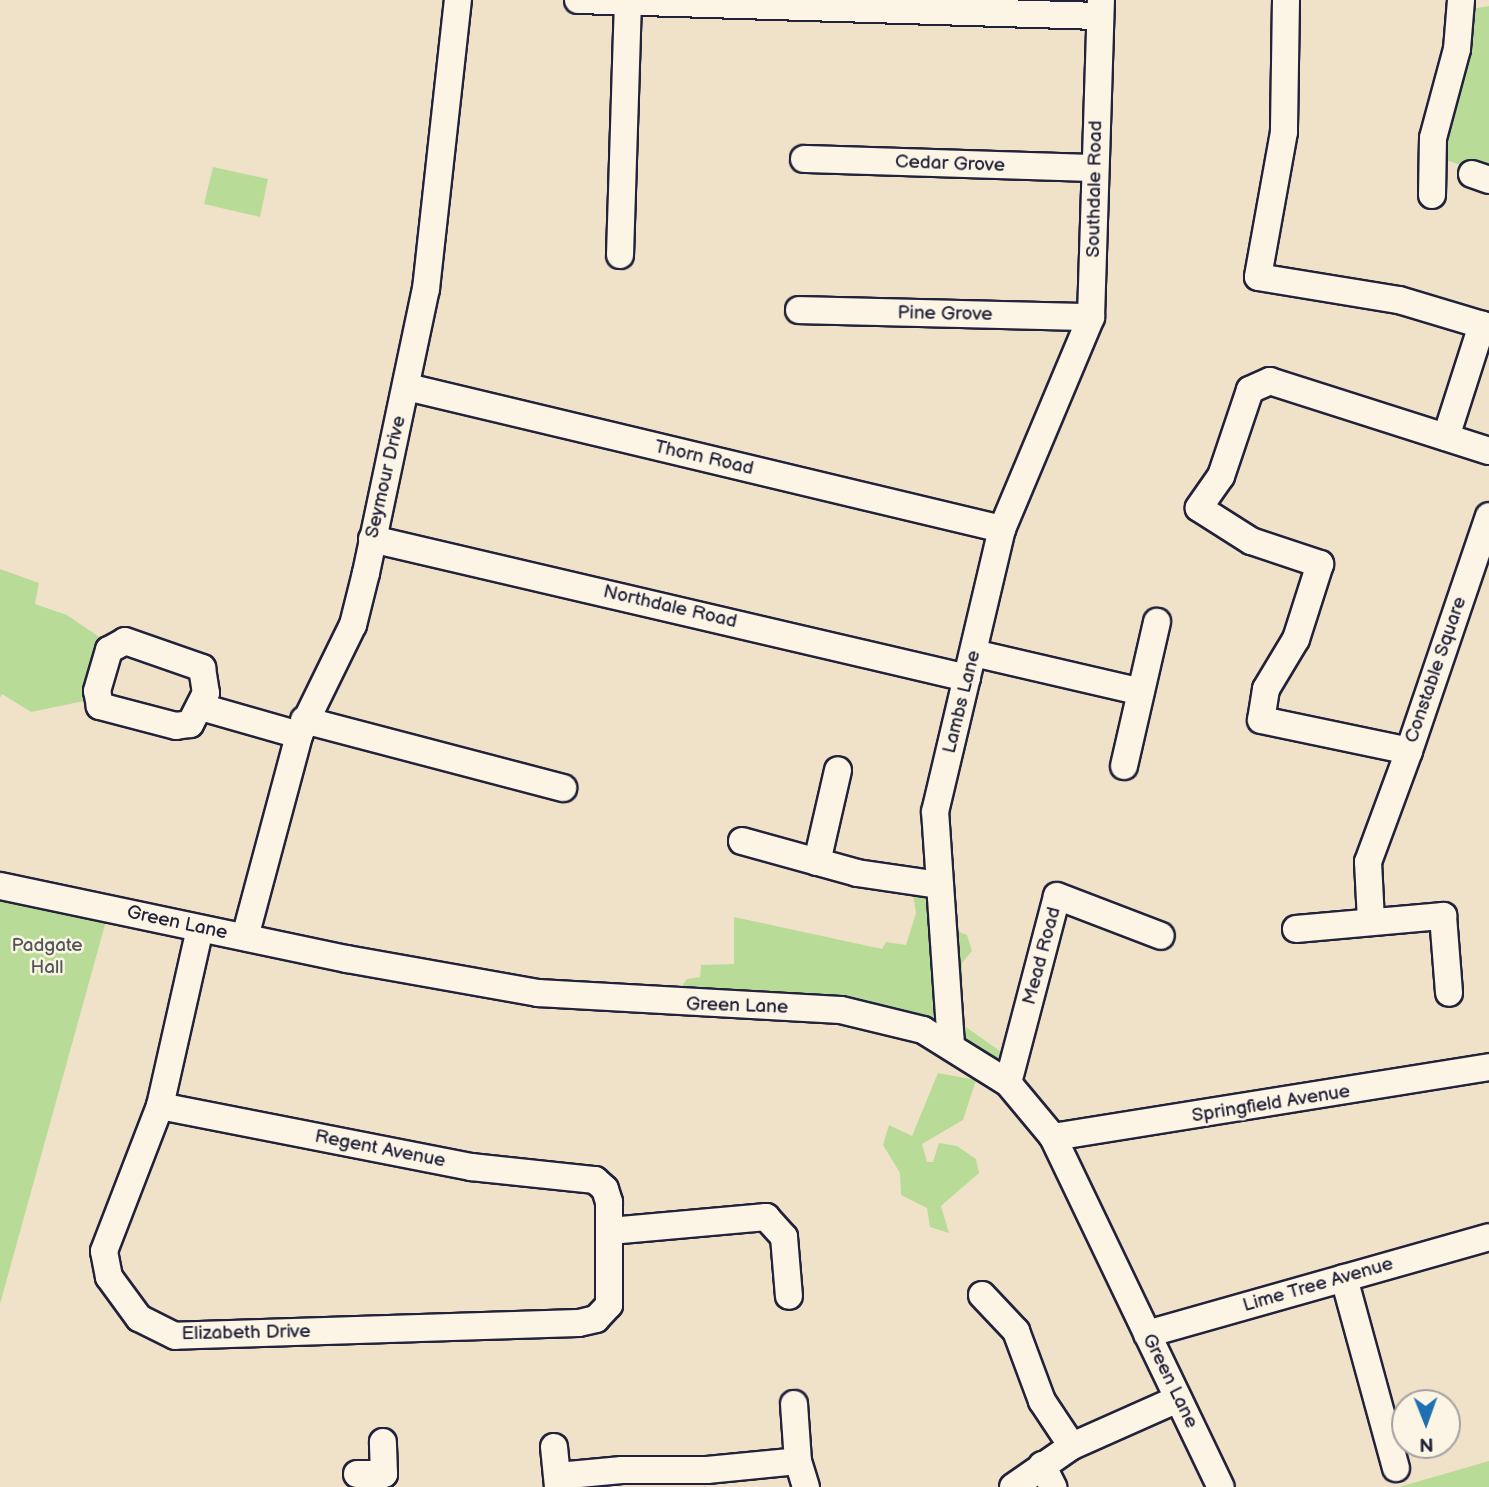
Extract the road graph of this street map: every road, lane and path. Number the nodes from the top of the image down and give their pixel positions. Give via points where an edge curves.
1 (458, 0) edge
2 (578, 0) edge
3 (1286, 0) edge
4 (1461, 0) edge
5 (628, 2) junction
6 (811, 3) edge
7 (1100, 8) edge
8 (804, 159) dead end
9 (1096, 168) junction
10 (1432, 195) dead end
11 (620, 256) dead end
12 (799, 310) dead end
13 (1091, 317) junction
14 (1486, 326) edge
15 (1069, 373) joint
16 (407, 387) junction
17 (1446, 437) junction
18 (1489, 451) edge
19 (1489, 516) edge
20 (1002, 529) junction
21 (372, 540) junction
22 (1158, 622) dead end
23 (970, 665) junction
24 (1141, 692) junction
25 (201, 707) dead end
26 (302, 728) junction
27 (1409, 751) junction
28 (1124, 766) dead end
29 (838, 770) dead end
30 (563, 788) dead end
31 (742, 841) dead end
32 (817, 862) junction
33 (939, 885) junction
34 (0, 886) edge
35 (1371, 922) junction
36 (200, 929) junction
37 (1296, 929) dead end
38 (1161, 936) dead end
39 (246, 937) junction
40 (1449, 993) dead end
41 (951, 1045) junction
42 (1489, 1067) edge
43 (1008, 1083) junction
44 (160, 1106) junction
45 (1053, 1137) junction
46 (610, 1231) junction
47 (1489, 1237) edge
48 (1344, 1278) junction
49 (789, 1295) dead end
50 (990, 1311) dead end
51 (1147, 1334) junction
52 (1178, 1399) junction
53 (794, 1404) dead end
54 (383, 1442) dead end
55 (1072, 1446) junction
56 (554, 1447) dead end
57 (798, 1461) junction
58 (1396, 1468) dead end
59 (357, 1474) dead end
60 (1048, 1476) edge
61 (384, 1480) edge
62 (558, 1481) edge
63 (806, 1487) edge
64 (1013, 1487) edge
65 (1221, 1487) edge

1 - 16 street, Seymour Drive via 426,289
2 - 5 street
3 - 14 street via 1284,132 1258,277 1399,300
4 - 10 street via 1457,48 1433,138
5 - 6 street
5 - 11 street
6 - 7 street
7 - 9 street, Southdale Road
8 - 9 street, Cedar Grove
9 - 13 street, Southdale Road
12 - 13 street, Pine Grove
13 - 15 street, Southdale Road
14 - 17 street
15 - 20 street, Lambs Lane
16 - 20 street, Thorn Road
16 - 21 street, Seymour Drive
17 - 18 street, Constable Square
17 - 27 street, Constable Square via 1270,381 1250,390 1221,476 1199,508 1251,541 1320,564 1296,639 1266,689 1261,720
19 - 27 street, Constable Square
20 - 23 street, Lambs Lane
21 - 23 street, Northdale Road
21 - 26 street, Seymour Drive via 353,625
22 - 24 street
23 - 24 street, Northdale Road
23 - 33 street, Lambs Lane via 935,812
24 - 28 street
25 - 26 street
26 - 30 street
26 - 39 street, Seymour Drive
27 - 35 street via 1368,862
29 - 32 street
31 - 32 street
32 - 33 street via 903,883
33 - 41 street, Lambs Lane
34 - 36 street, Green Lane
35 - 37 street
35 - 40 street via 1443,916
36 - 39 street, Green Lane
36 - 44 street, Elizabeth Drive
38 - 43 street, Mead Road via 1057,896
39 - 41 street, Green Lane via 538,993 868,1014 923,1030
41 - 43 street, Green Lane
42 - 45 street, Springfield Avenue
43 - 45 street, Green Lane
44 - 46 street, Regent Avenue via 471,1167 588,1178 601,1184 607,1195
44 - 46 street, Elizabeth Drive via 104,1251 109,1277 139,1318 161,1333 578,1324 602,1315 610,1298
45 - 51 street, Green Lane
46 - 49 street via 766,1217 784,1237
47 - 48 street, Lime Tree Avenue
48 - 51 street, Lime Tree Avenue
48 - 58 street
50 - 55 street via 1023,1344 1042,1401
51 - 52 street, Green Lane
52 - 55 street
52 - 65 street, Green Lane
53 - 57 street
54 - 61 street
55 - 60 street
56 - 62 street
57 - 62 street via 707,1470 622,1470
57 - 63 street
59 - 61 street
60 - 64 street

